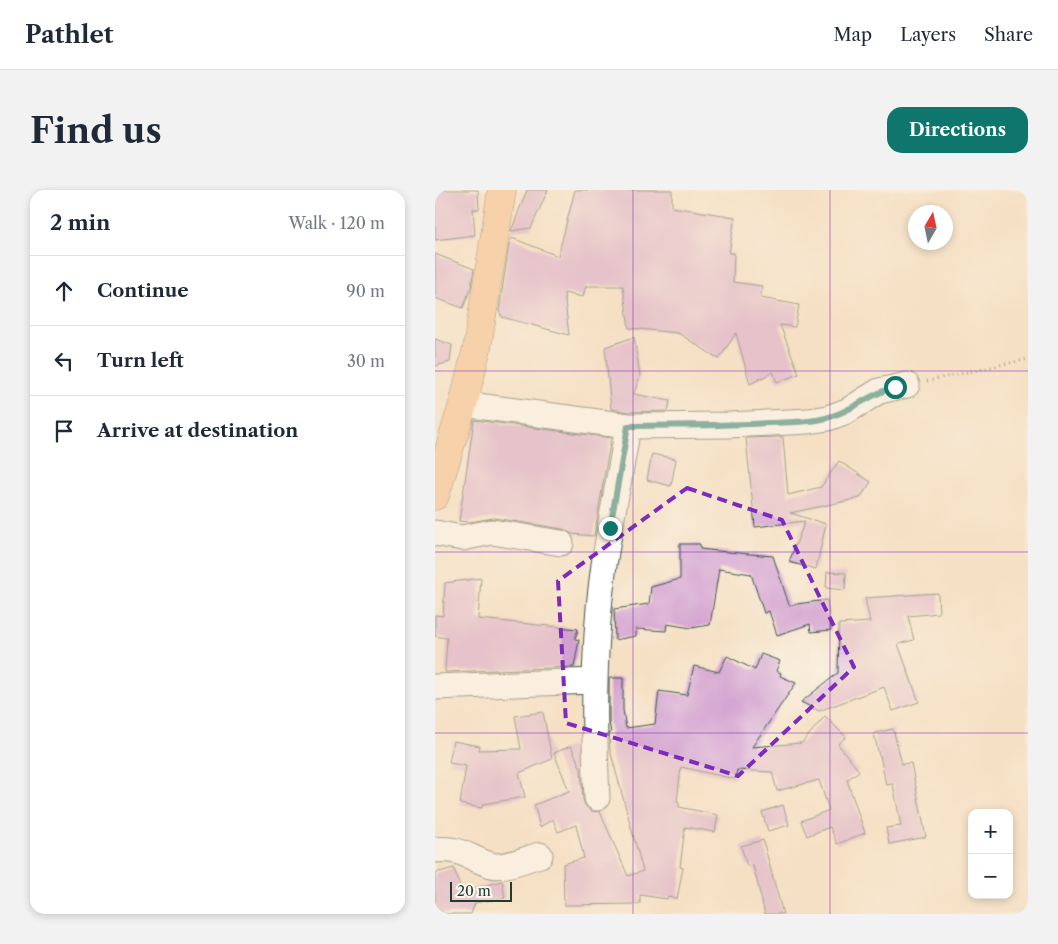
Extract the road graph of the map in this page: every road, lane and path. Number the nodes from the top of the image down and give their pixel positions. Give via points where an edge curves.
1 (502, 190) edge
2 (1028, 359) edge
3 (907, 384) joint
4 (463, 404) junction
5 (628, 426) junction
6 (435, 496) edge
7 (435, 533) edge
8 (561, 543) dead end
9 (594, 681) junction
10 (435, 687) edge
11 (597, 798) dead end
12 (435, 850) edge
13 (540, 855) dead end

1 - 4 main road via 477,348
2 - 3 path
3 - 5 street via 879,391 847,411 809,421
4 - 5 street
4 - 6 main road
5 - 9 street via 604,566
7 - 8 street via 462,538 492,532
9 - 10 street
9 - 11 street
12 - 13 street via 454,850 499,866

